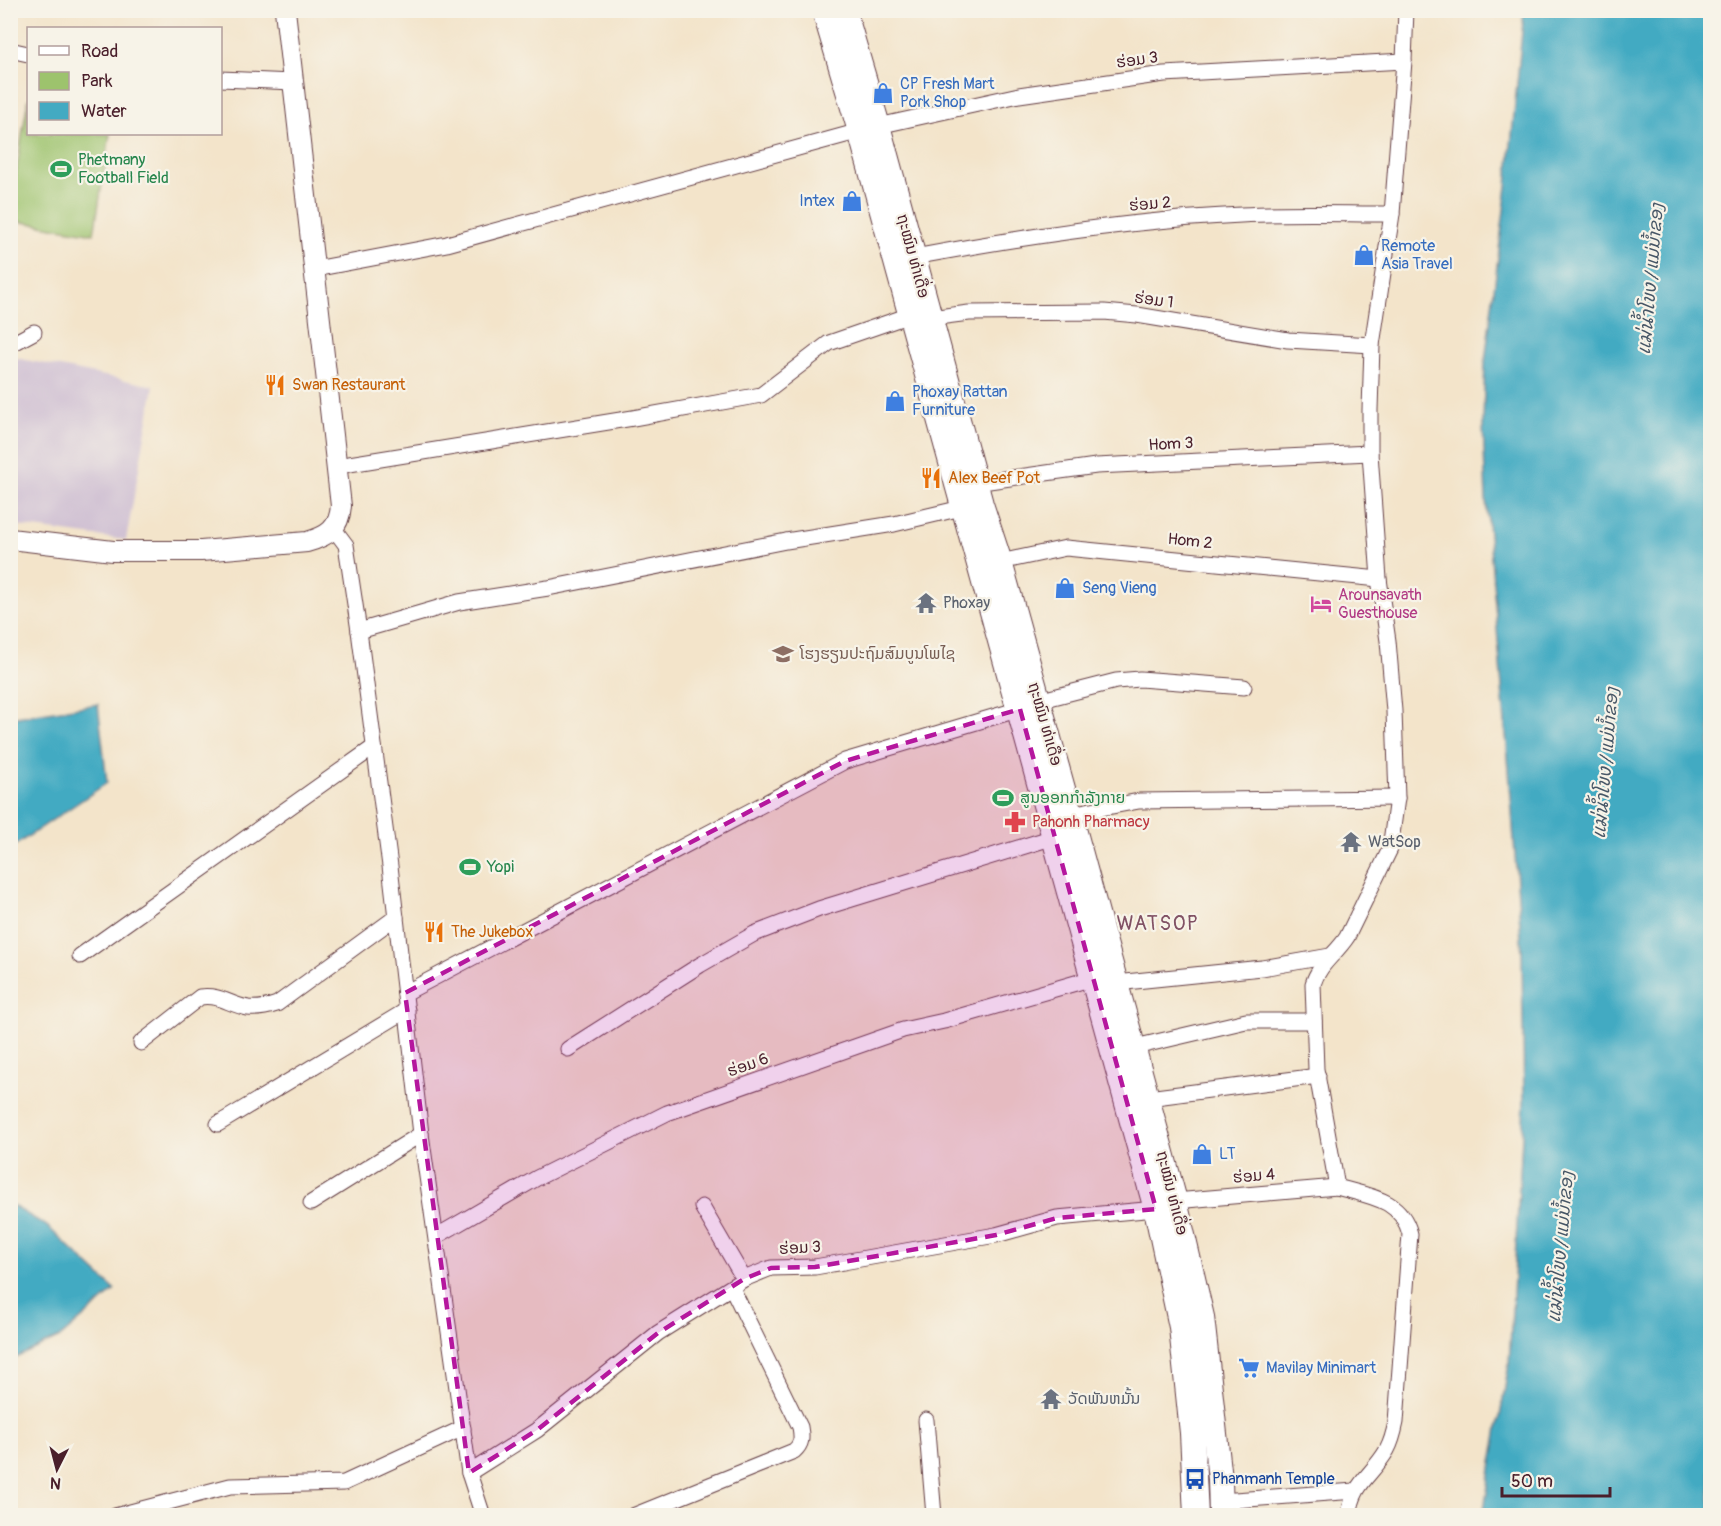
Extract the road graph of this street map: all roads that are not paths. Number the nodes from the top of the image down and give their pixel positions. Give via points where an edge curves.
1 (285, 10) edge
2 (824, 10) edge
3 (844, 10) edge
4 (1406, 10) edge
5 (10, 50) edge
6 (27, 54) edge
7 (1404, 61) junction
8 (222, 79) edge
9 (293, 82) junction
10 (869, 129) junction
11 (1392, 214) junction
12 (914, 257) junction
13 (315, 269) junction
14 (920, 316) junction
15 (34, 332) dead end
16 (10, 345) edge
17 (1372, 345) junction
18 (1370, 453) junction
19 (337, 466) junction
20 (973, 498) junction
21 (334, 529) junction
22 (10, 539) edge
23 (1000, 562) junction
24 (1379, 579) junction
25 (359, 631) junction
26 (1244, 687) dead end
27 (1029, 705) junction
28 (374, 747) junction
29 (1397, 798) junction
30 (1070, 814) junction
31 (1054, 837) junction
32 (396, 917) junction
33 (80, 956) dead end
34 (1330, 956) junction
35 (1093, 978) junction
36 (1116, 983) junction
37 (405, 993) junction
38 (407, 1010) junction
39 (1314, 1021) junction
40 (141, 1043) dead end
41 (1135, 1047) junction
42 (568, 1049) dead end
43 (1318, 1076) junction
44 (1148, 1098) junction
45 (218, 1124) dead end
46 (421, 1134) junction
47 (1337, 1187) junction
48 (311, 1203) dead end
49 (1166, 1205) junction
50 (702, 1207) dead end
51 (436, 1236) junction
52 (738, 1283) junction
53 (926, 1420) dead end
54 (463, 1428) junction
55 (469, 1473) junction
56 (1355, 1491) junction
57 (1221, 1508) edge
58 (115, 1515) edge
59 (483, 1515) edge
60 (633, 1515) edge
61 (934, 1515) edge
62 (1196, 1515) edge
63 (1349, 1515) edge

1 - 9 street
2 - 10 main road, ຖະໝົນ ທ່າເດື່ອ
3 - 10 main road, ຖະໝົນ ທ່າເດື່ອ
4 - 7 street
5 - 6 street
7 - 10 street, ຮ່ອມ 3 via 1164,74 1019,96
7 - 11 street
8 - 9 street
9 - 13 street
10 - 12 main road, ຖະໝົນ ທ່າເດື່ອ
10 - 13 street, ຮ່ອມ 3 via 447,244
10 - 14 main road, ຖະໝົນ ທ່າເດື່ອ
11 - 12 street, ຮ່ອມ 2 via 1241,215 1101,227
11 - 17 street
12 - 14 main road, ຖະໝົນ ທ່າເດື່ອ
13 - 19 street
14 - 17 street, ຮ່ອມ 1 via 1104,312 1288,340
14 - 19 street, ຮ່ອມ 1 via 829,343 761,394
14 - 20 main road, ຖະໝົນ ທ່າເດື່ອ
15 - 16 street
17 - 18 street
18 - 20 street, Hom 3 via 1096,466
18 - 24 street
19 - 21 street via 341,506
20 - 23 main road, ຖະໝົນ ທ່າເດື່ອ
20 - 25 street, Hom 3 via 894,524 786,540 459,602
20 - 27 main road, ຖະໝົນ ທ່າເດື່ອ
21 - 22 street via 307,542 201,551 112,551
21 - 25 street via 346,545
23 - 24 street, Hom 2 via 1066,548
23 - 27 main road, ຖະໝົນ ທ່າເດື່ອ
24 - 29 street via 1394,711
25 - 28 street
26 - 27 street via 1124,680
27 - 30 main road, ຖະໝົນ ທ່າເດື່ອ
27 - 31 main road, ຖະໝົນ ທ່າເດື່ອ
27 - 37 street via 845,761
28 - 32 street
28 - 33 street
29 - 30 street via 1138,801
29 - 34 street via 1390,849 1347,937
30 - 36 main road, ຖະໝົນ ທ່າເດື່ອ
31 - 35 main road, ຖະໝົນ ທ່າເດື່ອ
31 - 42 street via 819,909 754,934
32 - 37 street
32 - 40 street via 277,1004 246,1008 216,997 200,997
34 - 36 street via 1262,968
34 - 39 street via 1313,984
35 - 36 street
35 - 49 main road, ຖະໝົນ ທ່າເດື່ອ
35 - 51 street, ຮ່ອມ 6 via 903,1030 667,1113 537,1178
36 - 41 main road, ຖະໝົນ ທ່າເດື່ອ
37 - 38 street
38 - 45 street
38 - 46 street
39 - 41 street via 1246,1022
39 - 43 street
41 - 44 main road, ຖະໝົນ ທ່າເດື່ອ
43 - 44 street
43 - 47 street
44 - 49 main road, ຖະໝົນ ທ່າເດື່ອ
46 - 48 street
46 - 51 street
47 - 49 street, ຮ່ອມ 4
47 - 56 street via 1391,1205 1407,1221 1410,1234 1396,1422 1386,1450
49 - 52 street, ຮ່ອມ 3 via 1057,1218 996,1235 815,1267 771,1268
49 - 57 main road, ຖະໝົນ ທ່າເດື່ອ via 1202,1317
49 - 62 main road, ຖະໝົນ ທ່າເດື່ອ via 1192,1433
50 - 52 street
51 - 54 street
52 - 55 street, ຮ່ອມ 3 via 658,1333 537,1430
52 - 60 street via 800,1427 800,1445 794,1451
53 - 61 street
54 - 55 street
54 - 58 street via 344,1483 230,1486
55 - 59 street
56 - 57 street
56 - 63 street

